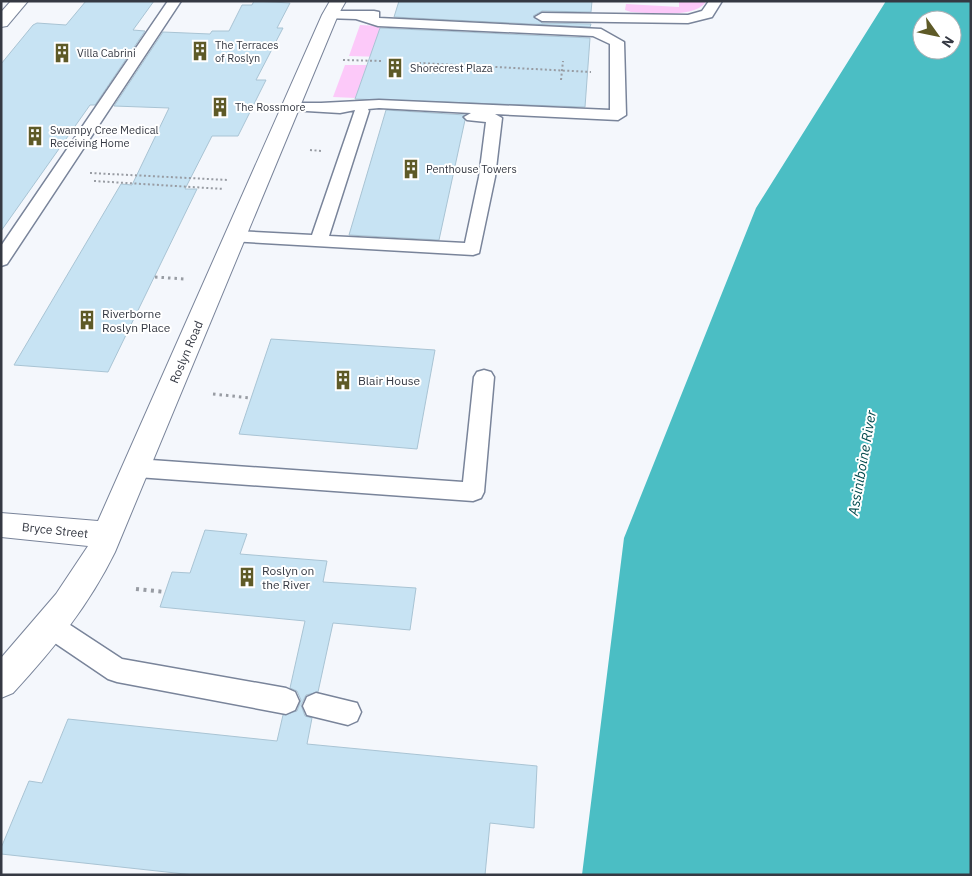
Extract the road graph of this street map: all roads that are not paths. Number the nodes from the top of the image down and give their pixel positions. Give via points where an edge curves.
1 (20, 1) edge
2 (175, 1) edge
3 (716, 1) edge
4 (334, 8) edge
5 (360, 16) junction
6 (1, 22) edge
7 (290, 106) junction
8 (326, 107) junction
9 (370, 112) junction
10 (236, 237) junction
11 (320, 241) junction
12 (1, 260) edge
13 (484, 377) dead end
14 (136, 468) junction
15 (1, 525) edge
16 (108, 535) junction
17 (52, 627) junction
18 (1, 682) edge
19 (286, 701) dead end
20 (316, 706) dead end
21 (348, 712) dead end

1 - 6 street
2 - 12 lane
3 - 5 lane via 707,14 688,20 572,16 496,19
4 - 5 lane
4 - 7 street, Roslyn Road
5 - 8 lane via 378,22 596,32 618,42 618,115 379,104
7 - 8 lane
7 - 10 street, Roslyn Road
8 - 9 lane
9 - 11 lane
9 - 11 lane via 494,118 473,250
10 - 11 lane
10 - 14 street, Roslyn Road
13 - 14 lane via 472,492
14 - 16 street, Roslyn Road
15 - 16 street, Bryce Street
16 - 17 street, Roslyn Road via 82,585
17 - 18 street, Roslyn Road
17 - 19 lane via 117,670
20 - 21 lane

